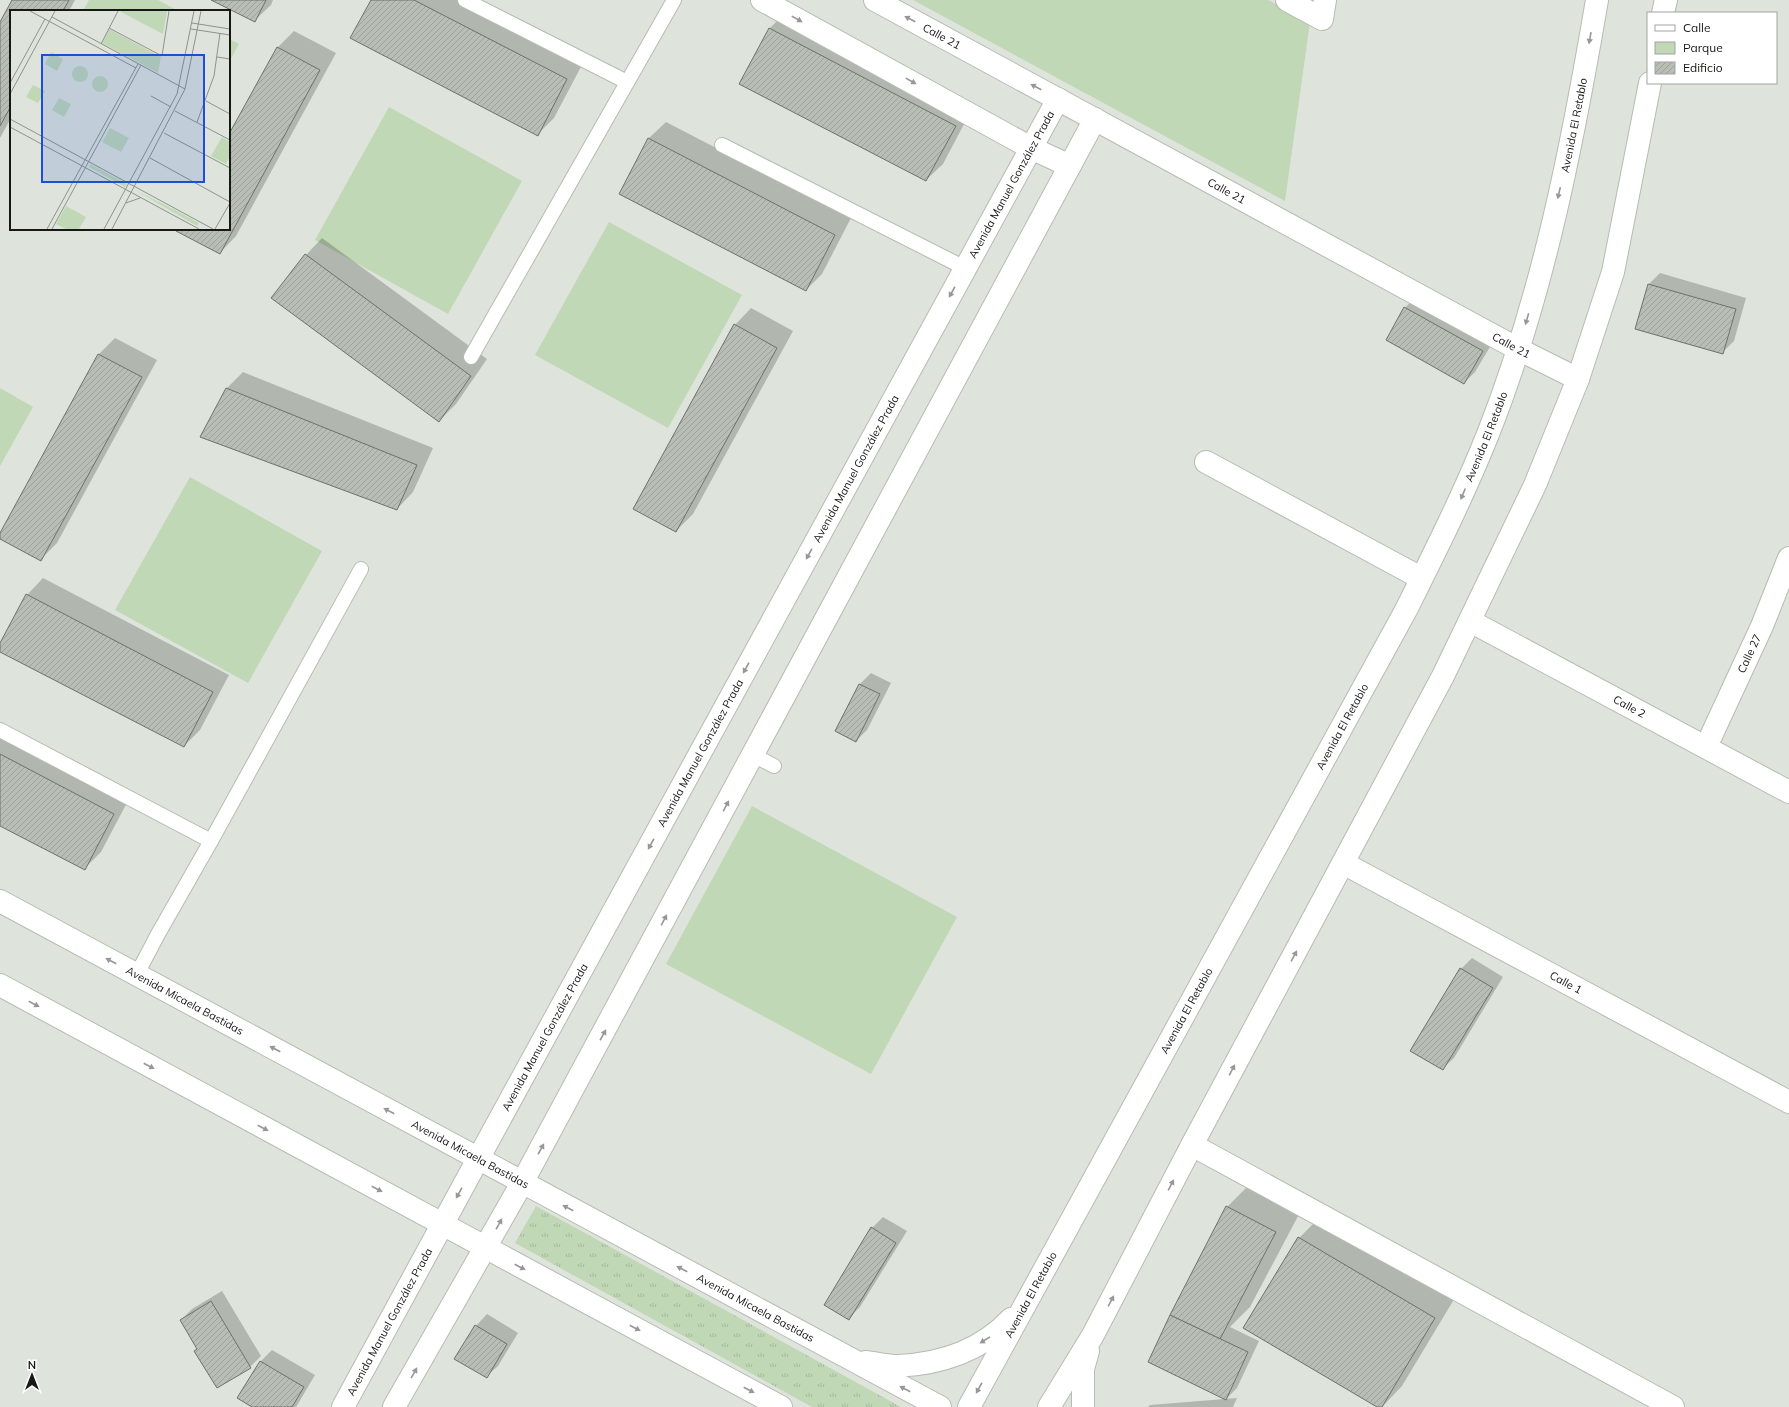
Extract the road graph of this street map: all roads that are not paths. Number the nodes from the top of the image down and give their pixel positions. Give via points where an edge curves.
1 (465, 0) edge
2 (674, 0) edge
3 (762, 0) edge
4 (875, 0) edge
5 (1287, 0) edge
6 (1597, 0) edge
7 (1666, 0) edge
8 (1323, 9) edge
9 (1663, 12) edge
10 (627, 82) junction
11 (1650, 84) edge
12 (1058, 99) junction
13 (1095, 118) junction
14 (722, 145) dead end
15 (1031, 148) junction
16 (1070, 166) junction
17 (965, 268) junction
18 (1518, 349) junction
19 (471, 357) dead end
20 (1578, 379) junction
21 (1206, 462) dead end
22 (1789, 558) edge
23 (361, 569) dead end
24 (1422, 578) junction
25 (1470, 621) junction
26 (0, 730) edge
27 (1706, 748) junction
28 (753, 755) junction
29 (774, 766) dead end
30 (1789, 792) edge
31 (211, 841) junction
32 (1343, 863) junction
33 (0, 901) edge
34 (137, 974) junction
35 (0, 985) edge
36 (1789, 1102) edge
37 (1192, 1145) junction
38 (478, 1159) junction
39 (522, 1183) junction
40 (442, 1224) junction
41 (486, 1248) junction
42 (1025, 1305) junction
43 (1093, 1335) junction
44 (852, 1361) junction
45 (342, 1407) edge
46 (394, 1407) edge
47 (781, 1407) edge
48 (940, 1407) edge
49 (969, 1407) edge
50 (1049, 1407) edge
51 (1083, 1407) edge
52 (1673, 1407) edge

1 - 10 lane
2 - 10 lane
3 -> 15 street
12 -> 4 street, Calle 21
5 - 8 street
6 -> 18 street, Avenida El Retablo via 1576,123 1548,241
7 - 9 street
10 - 19 lane
11 - 20 street via 1613,272
12 - 13 street, Calle 21
12 - 15 street, Avenida Manuel González Prada
13 - 16 street
13 - 18 street, Calle 21
14 - 17 lane
15 - 16 street
15 - 17 street, Avenida Manuel González Prada
16 - 28 street
17 -> 38 street, Avenida Manuel González Prada
18 - 20 street, Calle 21
18 -> 24 street, Avenida El Retablo via 1488,434 1455,511
20 - 25 street via 1535,485
21 - 24 street
22 - 27 street, Calle 27 via 1762,626
23 - 31 lane
24 - 42 street, Avenida El Retablo
25 - 27 street, Calle 2
25 - 32 street
26 - 31 lane
27 - 30 street, Calle 2
28 - 29 lane
39 -> 28 street
31 - 34 lane
32 - 36 street, Calle 1
37 -> 32 street
34 -> 33 street, Avenida Micaela Bastidas
38 -> 34 street, Avenida Micaela Bastidas
35 -> 40 street
43 -> 37 street
37 - 52 street
38 - 39 street, Avenida Micaela Bastidas
38 -> 40 street, Avenida Manuel González Prada
41 -> 39 street
44 -> 39 street, Avenida Micaela Bastidas
40 - 41 street
40 - 45 street, Avenida Manuel González Prada
46 -> 41 street
41 -> 47 street
42 -> 44 street via 999,1331 968,1351 934,1362 897,1366
42 -> 49 street, Avenida El Retablo
43 - 50 street
43 - 51 street via 1083,1369
48 -> 44 street, Avenida Micaela Bastidas

